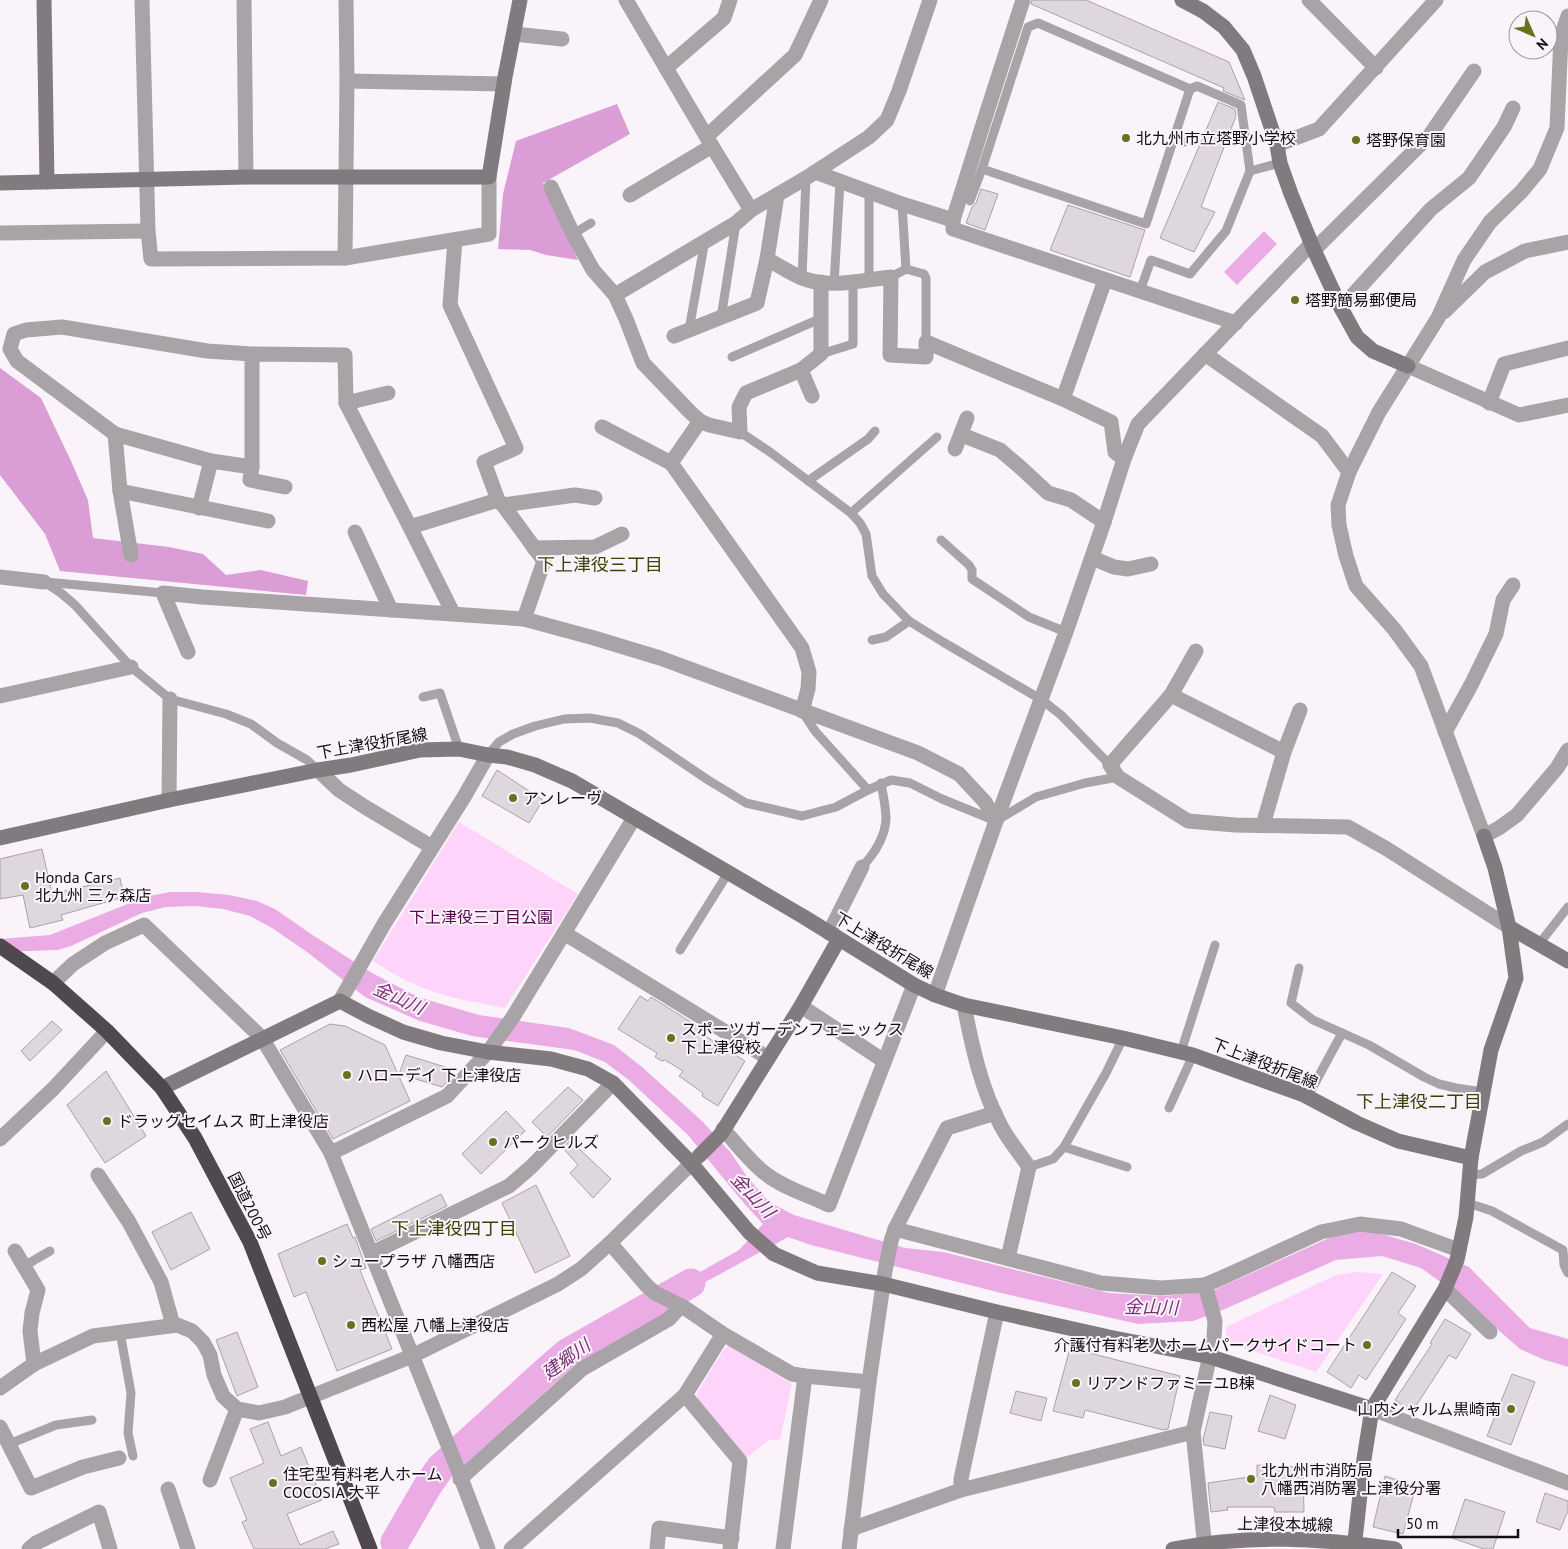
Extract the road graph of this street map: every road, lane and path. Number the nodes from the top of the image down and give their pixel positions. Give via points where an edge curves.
1 (44, 0) edge
2 (142, 0) edge
3 (244, 0) edge
4 (346, 0) edge
5 (520, 0) edge
6 (626, 0) edge
7 (730, 0) edge
8 (821, 0) edge
9 (1023, 0) edge
10 (1182, 0) edge
11 (1309, 0) edge
12 (1436, 0) edge
13 (928, 1) edge
14 (1568, 16) edge
15 (514, 34) junction
16 (562, 39) dead end
17 (666, 68) junction
18 (1376, 68) junction
19 (1474, 71) dead end
20 (347, 80) junction
21 (504, 84) junction
22 (1190, 89) junction
23 (998, 97) junction
24 (1513, 108) dead end
25 (990, 121) junction
26 (1174, 138) junction
27 (709, 141) junction
28 (1184, 142) dead end
29 (1277, 145) junction
30 (1280, 163) junction
31 (982, 169) junction
32 (1250, 172) junction
33 (810, 175) junction
34 (347, 176) junction
35 (246, 177) junction
36 (489, 177) junction
37 (146, 180) junction
38 (47, 182) junction
39 (840, 182) junction
40 (0, 183) edge
41 (551, 187) dead end
42 (869, 192) junction
43 (630, 194) dead end
44 (777, 195) junction
45 (970, 201) dead end
46 (902, 204) junction
47 (751, 210) junction
48 (954, 220) junction
49 (736, 222) junction
50 (591, 223) dead end
51 (148, 231) junction
52 (0, 233) edge
53 (573, 234) junction
54 (455, 240) junction
55 (705, 240) junction
56 (1568, 242) edge
57 (1313, 246) junction
58 (345, 258) junction
59 (767, 259) junction
60 (906, 269) junction
61 (891, 276) junction
62 (802, 278) junction
63 (869, 279) junction
64 (1105, 280) junction
65 (853, 281) junction
66 (827, 283) junction
67 (1140, 292) junction
68 (615, 294) junction
69 (1341, 308) junction
70 (721, 318) junction
71 (822, 318) junction
72 (1438, 318) junction
73 (1236, 323) junction
74 (689, 330) junction
75 (674, 336) dead end
76 (926, 342) junction
77 (1568, 348) edge
78 (252, 354) junction
79 (821, 354) junction
80 (1205, 354) junction
81 (732, 356) dead end
82 (1408, 366) junction
83 (801, 370) junction
84 (388, 393) dead end
85 (812, 396) dead end
86 (1063, 399) junction
87 (1489, 402) junction
88 (346, 403) junction
89 (1568, 405) edge
90 (967, 418) dead end
91 (700, 421) junction
92 (602, 426) dead end
93 (875, 431) dead end
94 (740, 432) junction
95 (115, 434) junction
96 (937, 437) dead end
97 (1124, 459) junction
98 (211, 461) junction
99 (671, 463) junction
100 (252, 467) junction
101 (1349, 472) junction
102 (808, 481) junction
103 (285, 487) dead end
104 (120, 491) junction
105 (595, 498) dead end
106 (500, 502) junction
107 (199, 508) junction
108 (851, 513) junction
109 (268, 521) dead end
110 (1104, 522) junction
111 (410, 527) junction
112 (355, 532) dead end
113 (622, 534) dead end
114 (941, 540) dead end
115 (534, 548) junction
116 (131, 554) dead end
117 (1092, 558) junction
118 (1151, 564) dead end
119 (1, 576) edge
120 (44, 582) junction
121 (1513, 585) dead end
122 (163, 593) junction
123 (391, 610) junction
124 (453, 613) junction
125 (524, 619) junction
126 (909, 620) junction
127 (1066, 632) junction
128 (872, 640) dead end
129 (1196, 651) dead end
130 (188, 652) dead end
131 (131, 667) junction
132 (1171, 695) junction
133 (0, 696) edge
134 (423, 697) dead end
135 (170, 698) junction
136 (1042, 700) junction
137 (802, 710) junction
138 (1300, 710) dead end
139 (1445, 732) junction
140 (459, 748) junction
141 (1568, 750) edge
142 (1284, 752) junction
143 (488, 755) junction
144 (318, 770) junction
145 (1114, 771) junction
146 (881, 783) junction
147 (868, 790) junction
148 (169, 800) junction
149 (634, 818) junction
150 (996, 821) junction
151 (1263, 825) junction
152 (1484, 836) junction
153 (0, 838) edge
154 (432, 847) junction
155 (862, 867) joint
156 (728, 873) junction
157 (1568, 907) edge
158 (1509, 927) junction
159 (564, 933) junction
160 (834, 936) junction
161 (1539, 944) junction
162 (1214, 945) dead end
163 (0, 946) edge
164 (680, 950) dead end
165 (1568, 961) edge
166 (1299, 968) dead end
167 (53, 983) junction
168 (914, 985) junction
169 (344, 995) junction
170 (935, 995) junction
171 (964, 1005) junction
172 (801, 1006) junction
173 (107, 1031) junction
174 (1342, 1033) junction
175 (262, 1038) junction
176 (1123, 1038) junction
177 (491, 1048) junction
178 (1187, 1053) junction
179 (768, 1058) junction
180 (884, 1060) junction
181 (613, 1083) junction
182 (162, 1088) junction
183 (1483, 1092) junction
184 (1308, 1096) junction
185 (1169, 1108) dead end
186 (995, 1113) junction
187 (1568, 1126) edge
188 (722, 1132) junction
189 (0, 1138) edge
190 (1064, 1147) junction
191 (330, 1153) junction
192 (1471, 1158) junction
193 (696, 1159) junction
194 (1029, 1167) junction
195 (1127, 1167) dead end
196 (98, 1175) dead end
197 (1470, 1175) junction
198 (1468, 1203) junction
199 (893, 1236) junction
200 (610, 1243) junction
201 (15, 1251) dead end
202 (50, 1251) dead end
203 (372, 1253) junction
204 (1458, 1255) junction
205 (1008, 1258) junction
206 (24, 1266) junction
207 (1568, 1273) edge
208 (884, 1277) junction
209 (1206, 1284) junction
210 (1445, 1289) junction
211 (678, 1305) junction
212 (997, 1312) junction
213 (173, 1325) junction
214 (120, 1332) junction
215 (1490, 1332) dead end
216 (723, 1334) junction
217 (412, 1356) junction
218 (1211, 1357) junction
219 (34, 1364) junction
220 (804, 1376) junction
221 (869, 1382) junction
222 (0, 1388) edge
223 (684, 1395) junction
224 (311, 1397) junction
225 (237, 1408) junction
226 (1372, 1409) junction
227 (92, 1420) dead end
228 (0, 1427) edge
229 (1193, 1432) junction
230 (9, 1444) junction
231 (126, 1457) joint
232 (459, 1475) junction
233 (210, 1480) dead end
234 (1568, 1483) edge
235 (168, 1489) dead end
236 (961, 1490) junction
237 (851, 1528) junction
238 (731, 1543) edge
239 (1204, 1546) edge
240 (1354, 1546) edge
241 (28, 1549) edge
242 (110, 1549) edge
243 (188, 1549) edge
244 (370, 1549) edge
245 (488, 1549) edge
246 (511, 1549) edge
247 (657, 1549) edge
248 (783, 1549) edge
249 (849, 1549) edge
250 (1174, 1549) edge
251 (1395, 1549) edge

1 - 38 street
2 - 37 street
3 - 35 street
4 - 20 street
5 - 15 street
6 - 17 street
7 - 17 street via 724,18
8 - 27 street via 795,54
9 - 23 street
10 - 29 street via 1224,26 1243,50
11 - 18 street
12 - 18 street
13 - 33 street via 887,120 869,137
14 - 72 street via 1561,37 1558,128 1540,168 1490,222 1464,260
15 - 16 street
15 - 21 street
17 - 27 street
18 - 29 street via 1319,129
19 - 57 street via 1430,135
20 - 21 street
20 - 34 street
21 - 36 street
22 - 23 lane via 1038,23 1028,27
22 - 26 lane
22 - 32 lane via 1197,86 1241,105
23 - 25 street
24 - 69 street via 1469,178 1431,209
25 - 31 lane
25 - 48 street
26 - 28 lane
26 - 31 lane via 1146,224
27 - 43 street
27 - 47 street
29 - 30 street
30 - 32 lane
30 - 57 street
31 - 45 lane
32 - 67 lane via 1226,230 1190,274 1151,260
33 - 39 street
33 - 44 street
33 - 62 lane
34 - 35 street
34 - 36 street
34 - 58 street
35 - 37 street
36 - 54 street via 489,234
37 - 38 street
37 - 51 street
38 - 40 street
39 - 42 street
39 - 66 lane
41 - 53 street
42 - 46 street
42 - 63 lane
44 - 47 street
44 - 59 street
46 - 48 street
46 - 60 lane
47 - 49 street
48 - 64 street via 953,229
49 - 55 street
49 - 70 lane
50 - 53 lane
51 - 52 street
51 - 58 street via 151,259
53 - 68 street via 592,270
54 - 58 street
54 - 106 street via 450,305 516,448 484,462
55 - 68 street
55 - 74 lane
56 - 72 street via 1526,251 1485,272
57 - 69 street
57 - 73 street
59 - 62 street
59 - 70 street via 757,303
60 - 61 lane
60 - 76 lane via 924,274 926,278
61 - 63 street
61 - 76 street via 890,355 926,357
62 - 66 street
63 - 65 street
64 - 67 street
64 - 86 street
65 - 66 street
65 - 79 lane via 853,344
66 - 71 street
67 - 73 street
68 - 91 street via 643,362
69 - 82 street via 1357,337 1373,351
70 - 74 street
71 - 79 street
71 - 81 lane
72 - 82 street
73 - 80 street
74 - 75 street
76 - 86 street
77 - 87 street via 1504,364
78 - 88 street via 344,355
78 - 95 street via 207,351 62,327 14,334 10,349 16,361
78 - 100 street
79 - 83 street
80 - 97 street via 1138,424
80 - 101 street via 1322,436
82 - 87 street
82 - 101 street via 1379,412
83 - 85 street
83 - 94 street via 746,393 739,407
84 - 88 street
86 - 97 street via 1111,422 1115,452
87 - 89 street via 1519,415
88 - 111 street
90 - 110 street via 958,442 1000,450 1048,493 1071,500
91 - 94 street
91 - 99 street
92 - 99 street
93 - 102 lane
94 - 102 lane
95 - 98 street
95 - 104 street
96 - 108 lane
97 - 110 street
98 - 100 street
98 - 107 street
99 - 137 street via 802,648 809,672
100 - 103 street via 250,480
101 - 139 street via 1338,505 1339,525 1356,586 1421,666
102 - 108 lane
104 - 107 street
104 - 116 street
105 - 106 street via 576,495
106 - 111 street
106 - 115 street
107 - 109 street
108 - 126 lane via 866,534 872,576 883,594
110 - 117 street
111 - 124 street
112 - 123 street
113 - 115 street via 595,547
114 - 127 lane via 969,566 972,578 979,584 1029,617
115 - 125 street via 544,561
117 - 118 street via 1128,569
117 - 127 street
119 - 120 street
120 - 122 lane
120 - 131 lane via 75,605
121 - 139 street via 1503,600 1496,634
122 - 123 street
122 - 130 street
123 - 124 street
124 - 125 street
125 - 137 street via 660,658
126 - 128 lane via 886,637
126 - 136 lane
127 - 136 street
129 - 132 street
131 - 133 street
131 - 135 lane
132 - 142 street
132 - 145 street
134 - 140 lane via 444,692
135 - 144 lane via 251,724
135 - 148 street
136 - 145 lane via 1061,715
136 - 150 street
137 - 147 lane via 815,731
137 - 150 street via 918,753 959,774
138 - 142 street
139 - 152 street
140 - 143 street, 下上津役折尾線
140 - 144 street, 下上津役折尾線 via 420,750
141 - 152 street via 1517,815
142 - 151 street
143 - 147 lane via 499,742 535,726 564,719 590,718 618,723 640,734 746,803 802,816 836,807
143 - 149 street, 下上津役折尾線 via 507,757 562,776
143 - 154 street
144 - 148 street, 下上津役折尾線
144 - 154 street via 340,790
145 - 150 lane via 1036,797
145 - 151 street via 1188,821
146 - 147 lane
146 - 150 lane via 891,780 910,783
146 - 155 lane via 886,820 874,854
148 - 153 street, 下上津役折尾線
149 - 156 street, 下上津役折尾線
149 - 159 street
150 - 170 street
151 - 158 street via 1348,827
152 - 158 street
154 - 169 street
155 - 160 street
156 - 160 street, 下上津役折尾線
156 - 164 lane
157 - 161 lane
158 - 161 street
158 - 183 street via 1516,978 1491,1050
159 - 177 street
159 - 179 street
160 - 168 street, 下上津役折尾線
160 - 172 street
161 - 165 street
162 - 178 lane
163 - 167 highway, 国道200号
166 - 174 lane via 1291,1002 1314,1020
167 - 173 highway, 国道200号
167 - 175 street via 73,964 105,943 144,925
168 - 170 street, 下上津役折尾線
168 - 180 street
169 - 175 street
169 - 177 street via 368,1016 403,1032 441,1043
170 - 171 street, 下上津役折尾線
171 - 176 street, 下上津役折尾線
171 - 186 street via 972,1044
172 - 179 street
172 - 180 street
173 - 182 highway, 国道200号
173 - 189 street via 53,1090
174 - 183 lane via 1439,1084
174 - 184 lane
175 - 182 street
175 - 191 street
176 - 178 street, 下上津役折尾線
176 - 190 lane
177 - 181 street via 588,1069
177 - 191 street via 447,1096
178 - 184 street, 下上津役折尾線
178 - 185 lane
179 - 188 street
180 - 188 street via 829,1205 767,1174
181 - 193 street
181 - 203 street via 531,1167 508,1186
182 - 224 highway, 国道200号 via 195,1138 250,1242
183 - 192 street
184 - 192 street, 下上津役折尾線 via 1398,1141
186 - 194 street
186 - 199 street via 947,1128
187 - 197 lane via 1482,1174
188 - 193 street
190 - 194 lane via 1053,1159
190 - 195 lane
191 - 203 street
192 - 197 street
193 - 200 street
193 - 208 street via 749,1232 774,1254 817,1273
194 - 205 street
196 - 213 street via 162,1282
197 - 198 street
198 - 204 street
198 - 207 lane via 1492,1211 1563,1250
199 - 205 street
199 - 208 street
200 - 211 street via 647,1286
200 - 217 street via 558,1284
201 - 206 street
202 - 206 lane
203 - 217 street
204 - 209 street via 1401,1229 1360,1224 1320,1232
204 - 210 street
205 - 209 street via 1101,1283 1161,1288
206 - 219 street via 38,1290 30,1331
208 - 212 street
208 - 221 street
209 - 218 street via 1215,1321
210 - 215 street
210 - 226 street
211 - 216 street
211 - 232 street via 668,1319 582,1369
212 - 218 street
212 - 236 street
213 - 214 street
213 - 225 street via 192,1331 203,1342 223,1396
214 - 219 street via 93,1336
214 - 231 lane via 131,1393
216 - 220 street via 792,1374
216 - 223 street
217 - 224 street
217 - 232 street
218 - 226 street
218 - 229 street
219 - 222 street
220 - 221 street
220 - 248 street
221 - 237 street
223 - 238 street via 740,1461
223 - 246 street
224 - 225 street via 259,1413
224 - 244 highway, 国道200号
225 - 233 street
226 - 234 street
226 - 240 street
227 - 230 lane via 56,1425
228 - 230 street
229 - 236 street
229 - 239 street
230 - 231 street via 31,1488 83,1467
232 - 245 street
235 - 243 street
236 - 237 street
237 - 249 street
238 - 247 street via 659,1528
239 - 240 street, 上津役本城線 via 1274,1538
239 - 250 street, 上津役本城線
240 - 251 street, 上津役本城線
241 - 242 street via 36,1542 99,1512

